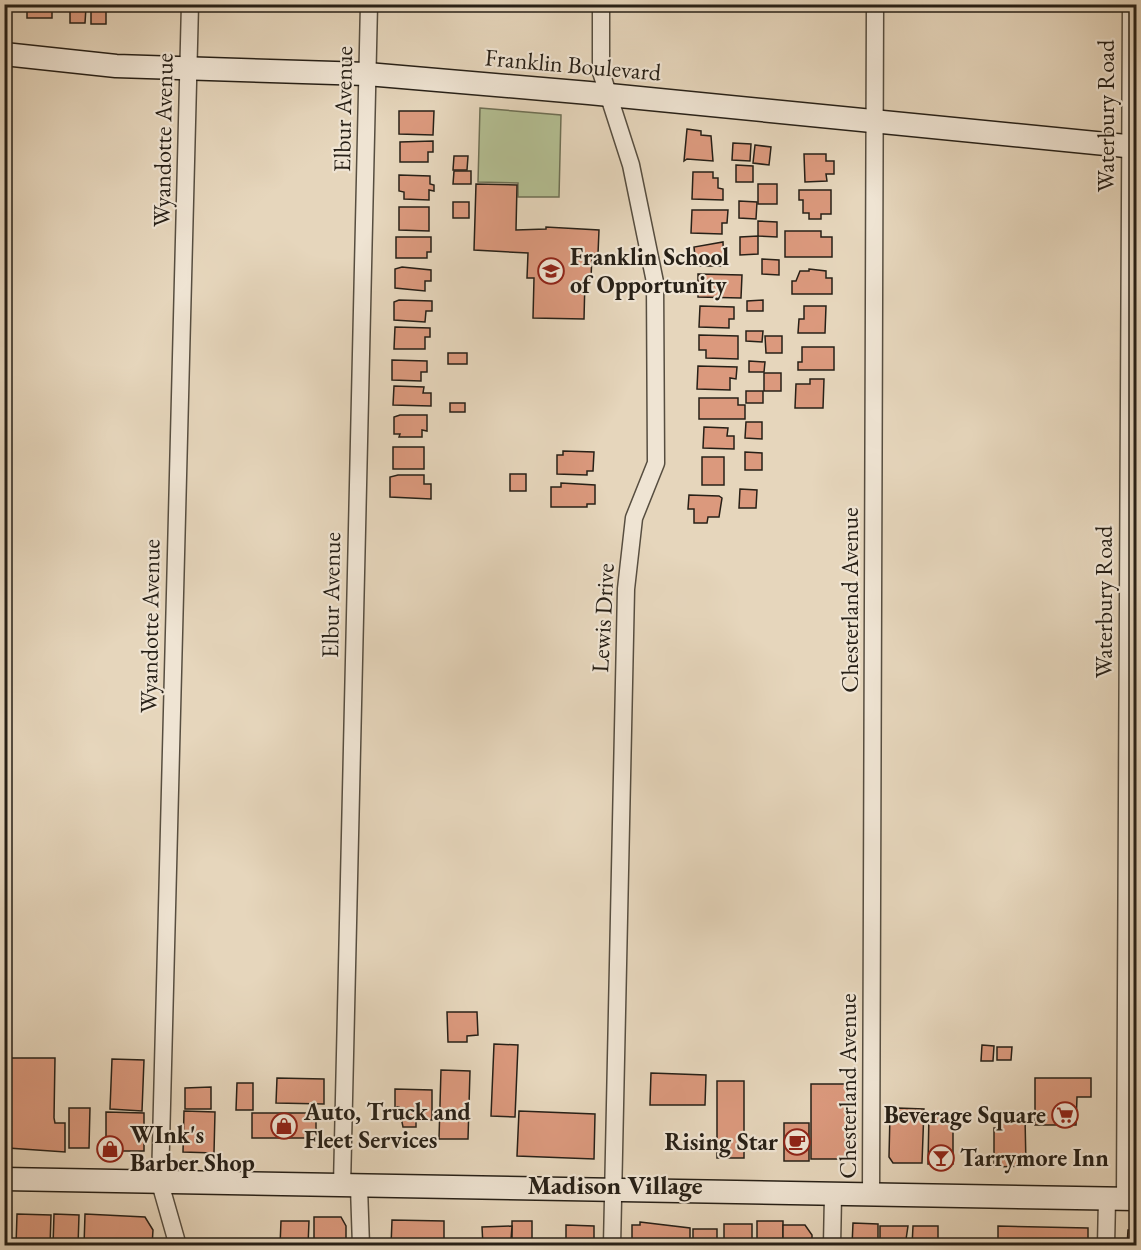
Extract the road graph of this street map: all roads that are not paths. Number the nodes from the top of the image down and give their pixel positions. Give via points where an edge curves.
1 (190, 4) edge
2 (369, 4) edge
3 (601, 4) edge
4 (875, 4) edge
5 (1131, 4) edge
6 (4, 54) edge
7 (188, 69) junction
8 (367, 74) junction
9 (608, 95) junction
10 (875, 122) junction
11 (1133, 147) edge
12 (4, 1179) edge
13 (160, 1183) junction
14 (350, 1187) junction
15 (613, 1192) junction
16 (833, 1195) junction
17 (872, 1196) junction
18 (1123, 1199) edge
19 (178, 1245) edge
20 (361, 1245) edge
21 (612, 1245) edge
22 (832, 1245) edge
23 (1106, 1245) edge

1 - 7 street, Wyandotte Avenue
2 - 8 street, Elbur Avenue
3 - 9 street, Lewis Drive via 599,48
4 - 10 street, Chesterland Avenue
5 - 11 street, Waterbury Road
6 - 7 street, Franklin Boulevard
7 - 8 street, Franklin Boulevard
7 - 13 street, Wyandotte Avenue
8 - 9 street, Franklin Boulevard
8 - 14 street, Elbur Avenue
9 - 10 street, Franklin Boulevard
9 - 15 street, Lewis Drive via 631,165 655,282 656,463 634,518 626,589
10 - 11 street, Franklin Boulevard
10 - 17 street, Chesterland Avenue
11 - 18 street, Waterbury Road
12 - 13 street
13 - 14 street
13 - 19 street, Wyandotte Avenue
14 - 15 street
14 - 20 street, Elbur Avenue
15 - 16 street
15 - 21 street, Lewis Drive
16 - 17 street
16 - 22 street, Chesterland Avenue
17 - 18 street
18 - 23 street, Waterbury Road

